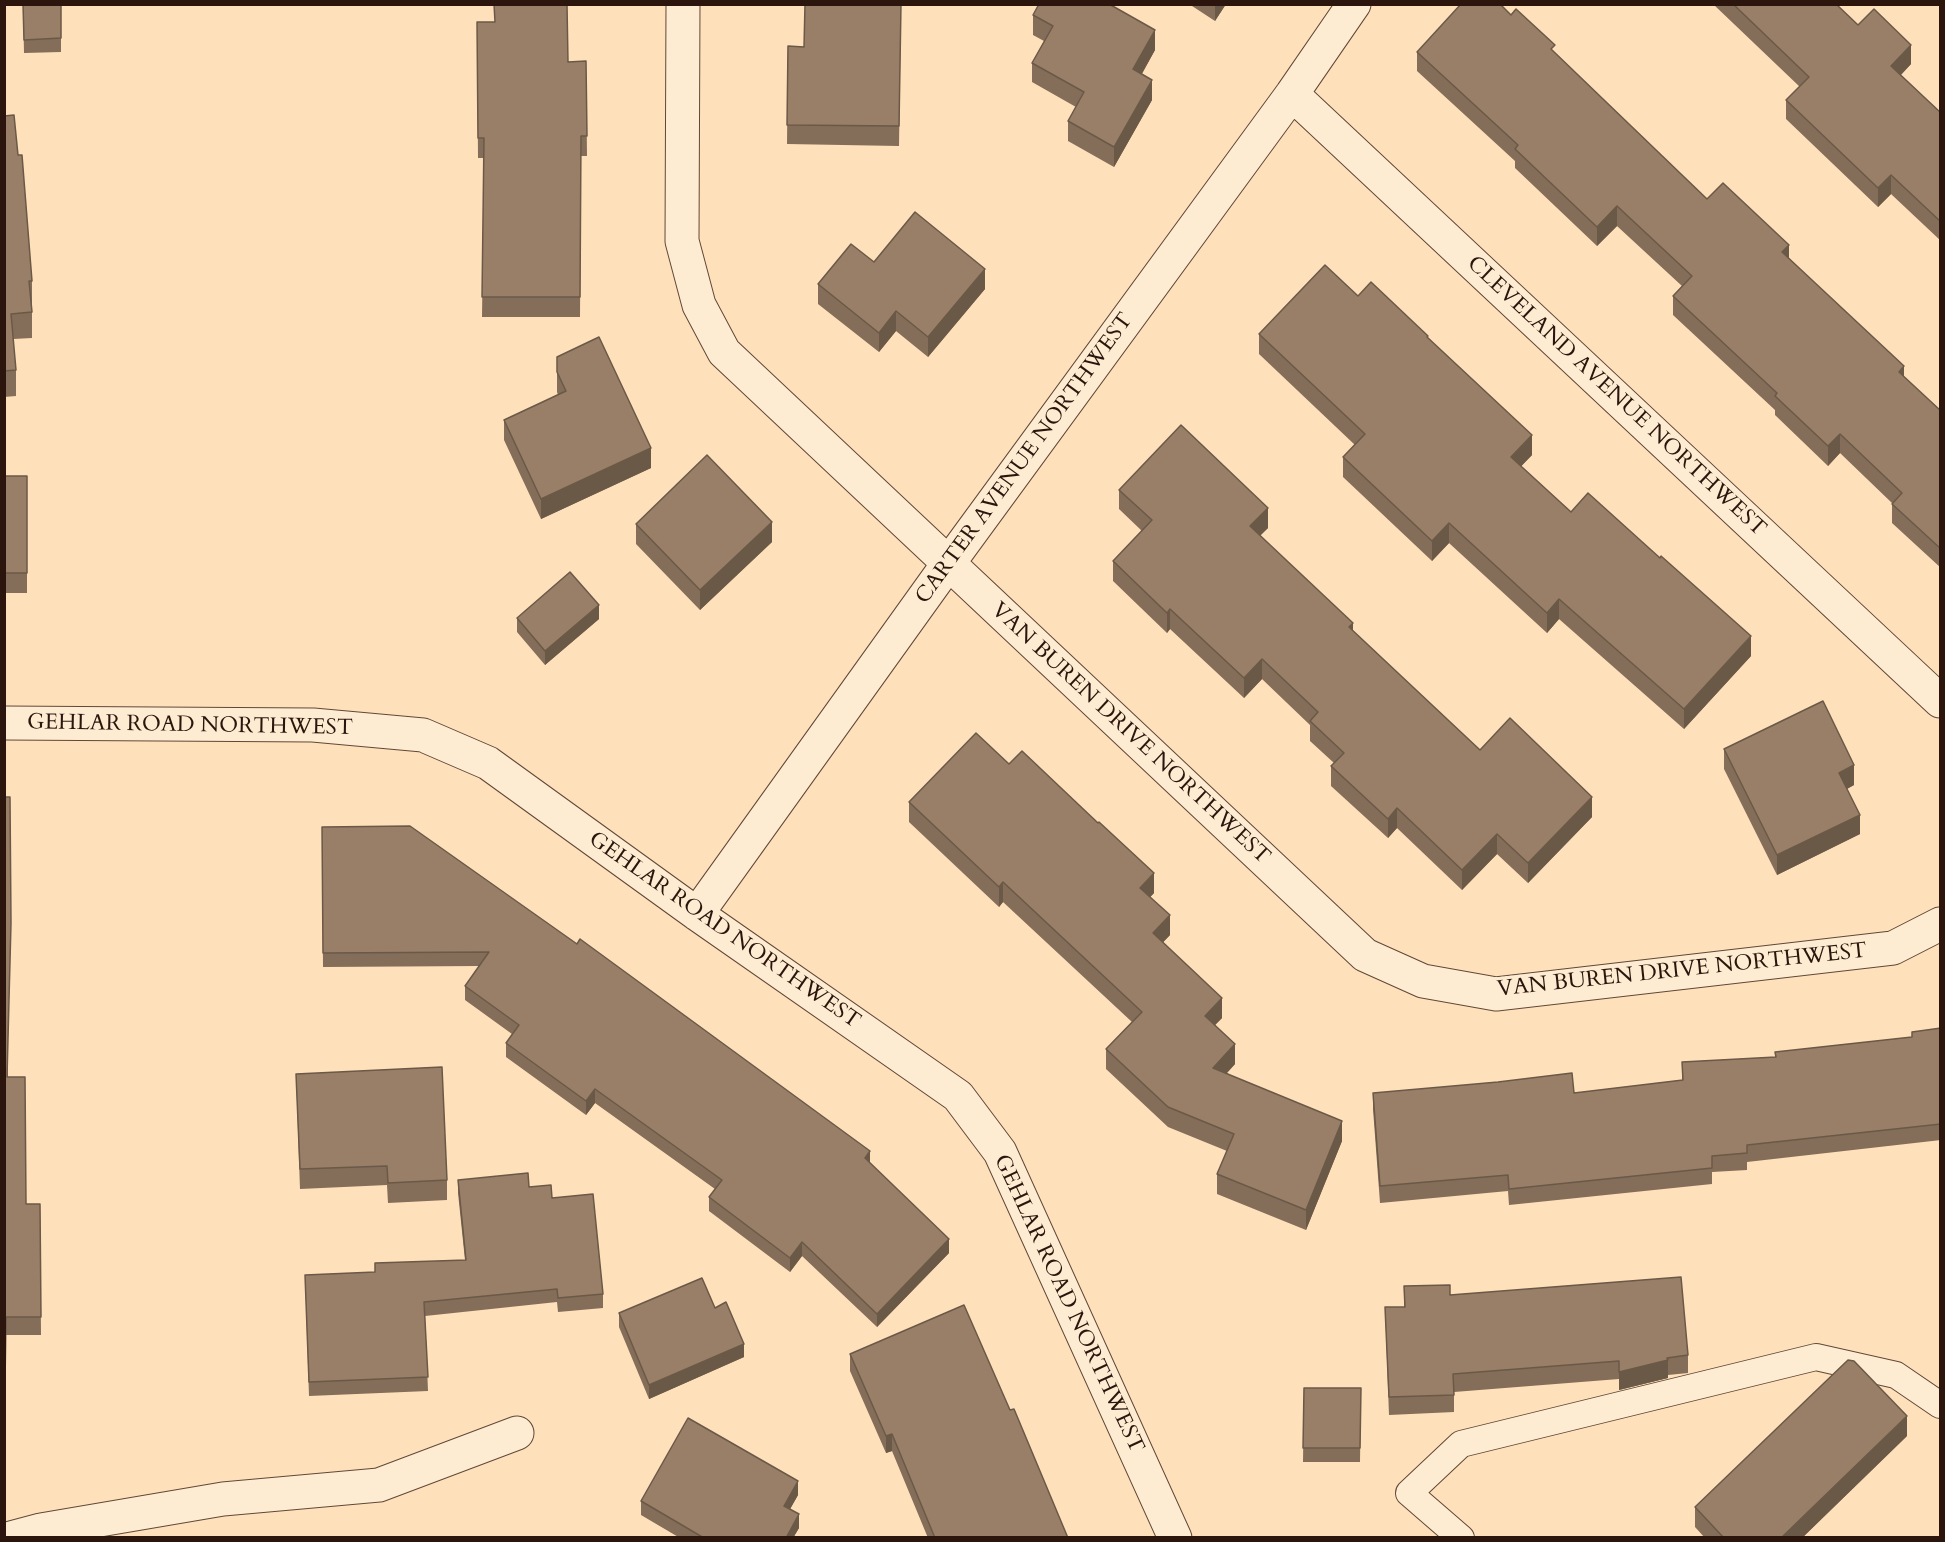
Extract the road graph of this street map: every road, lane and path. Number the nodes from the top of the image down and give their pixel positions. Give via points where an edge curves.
1 (683, 4) edge
2 (1354, 4) edge
3 (1292, 94) junction
4 (948, 564) junction
5 (1941, 701) edge
6 (4, 723) edge
7 (697, 914) junction
8 (1941, 924) edge
9 (1941, 1405) edge
10 (517, 1433) dead end
11 (11, 1538) edge
12 (1175, 1538) edge
13 (1461, 1538) edge

1 - 4 street, VAN BUREN DRIVE NORTHWEST via 682,241 699,305 724,352
2 - 3 street, CARTER AVENUE NORTHWEST
3 - 4 street, CARTER AVENUE NORTHWEST
3 - 5 street, CLEVELAND AVENUE NORTHWEST
4 - 7 street, CARTER AVENUE NORTHWEST
4 - 8 street, VAN BUREN DRIVE NORTHWEST via 1365,955 1423,981 1496,994 1893,948
6 - 7 street, GEHLAR ROAD NORTHWEST via 313,725 423,735 488,763
7 - 12 street, GEHLAR ROAD NORTHWEST via 958,1096 1000,1152
9 - 13 lane via 1896,1375 1816,1357 1461,1444 1409,1493
10 - 11 street via 379,1485 223,1499

